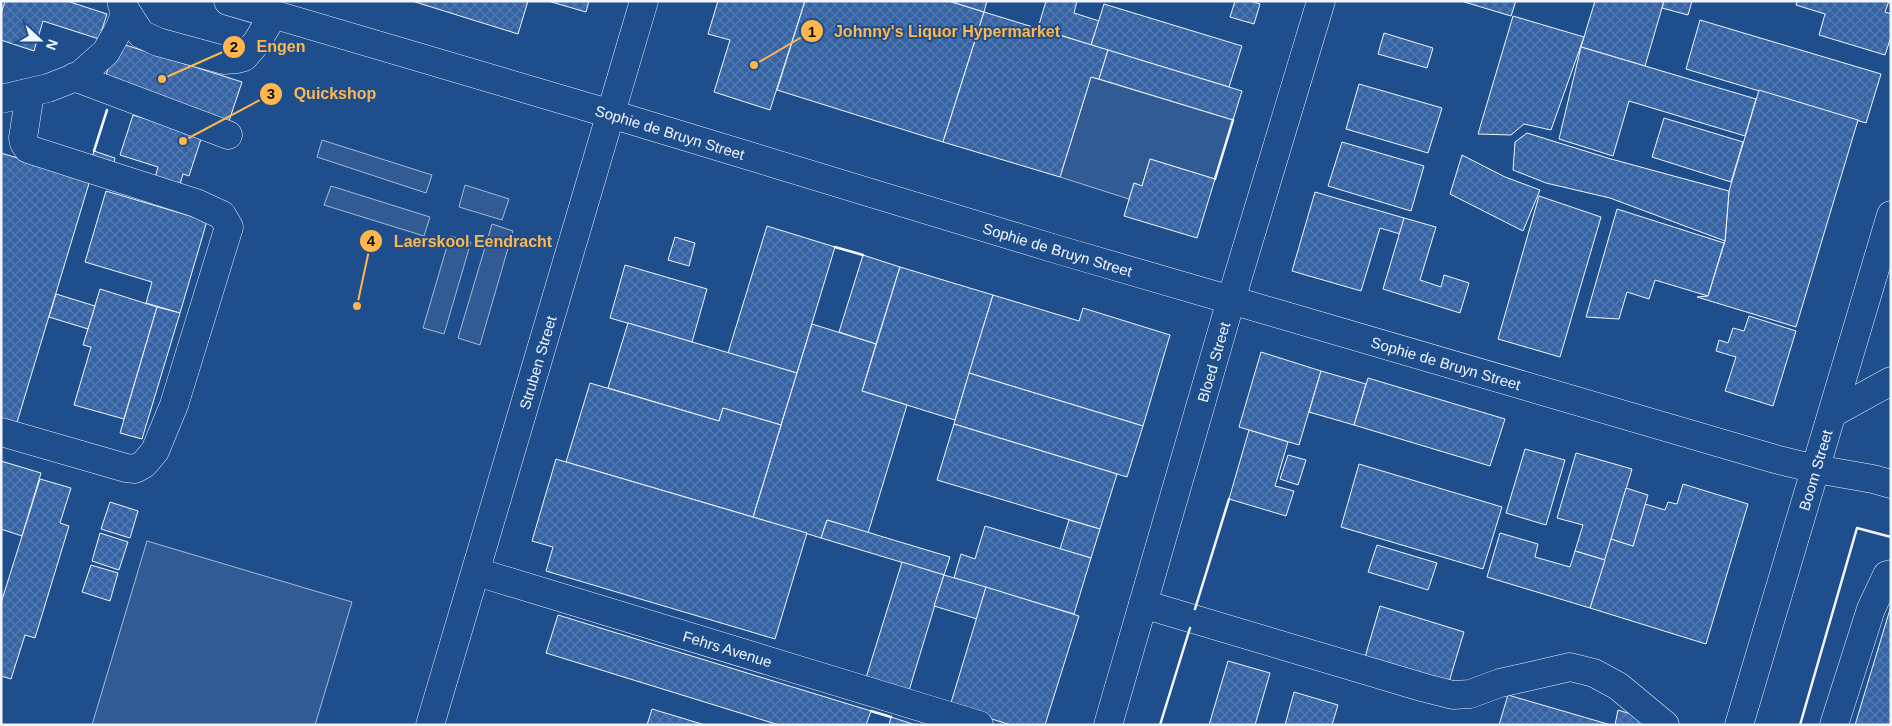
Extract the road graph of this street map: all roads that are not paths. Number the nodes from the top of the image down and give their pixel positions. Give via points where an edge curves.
1 (228, 1) edge
2 (644, 1) edge
3 (1321, 1) edge
4 (124, 6) edge
5 (273, 15) junction
6 (74, 77) junction
7 (30, 93) junction
8 (1, 99) edge
9 (611, 114) junction
10 (228, 135) dead end
11 (1891, 215) edge
12 (1231, 300) junction
13 (1891, 381) edge
14 (1833, 413) junction
15 (1, 432) edge
16 (1816, 470) junction
17 (1891, 484) edge
18 (477, 572) junction
19 (1891, 574) edge
20 (1144, 604) junction
21 (430, 725) edge
22 (979, 725) edge
23 (1108, 725) edge
24 (1665, 725) edge
25 (1740, 725) edge
26 (1834, 725) edge

1 - 5 main road, Sophie de Bruyn Street
2 - 9 main road, Struben Street
3 - 12 main road, Bloed Street
4 - 5 main road via 141,34 158,42 224,60 244,56 257,42
4 - 6 main road via 120,27 106,52
5 - 9 main road, Sophie de Bruyn Street
6 - 7 main road
6 - 10 main road
7 - 8 main road
7 - 15 main road via 23,138 28,149 196,203 222,215 229,227 174,405 154,451 144,464 135,469 126,468
9 - 12 main road, Sophie de Bruyn Street
9 - 18 main road, Struben Street
11 - 14 main road, Boom Street
12 - 16 main road, Sophie de Bruyn Street
12 - 20 main road, Bloed Street
13 - 14 main road
14 - 16 main road, Boom Street
16 - 17 main road, Sophie de Bruyn Street
16 - 25 main road, Boom Street
18 - 21 main road, Struben Street
18 - 22 main road, Fehrs Avenue
19 - 26 main road via 1887,575 1871,609
20 - 23 main road, Bloed Street
20 - 24 main road via 1453,695 1470,694 1500,683 1570,667 1594,672 1618,686

